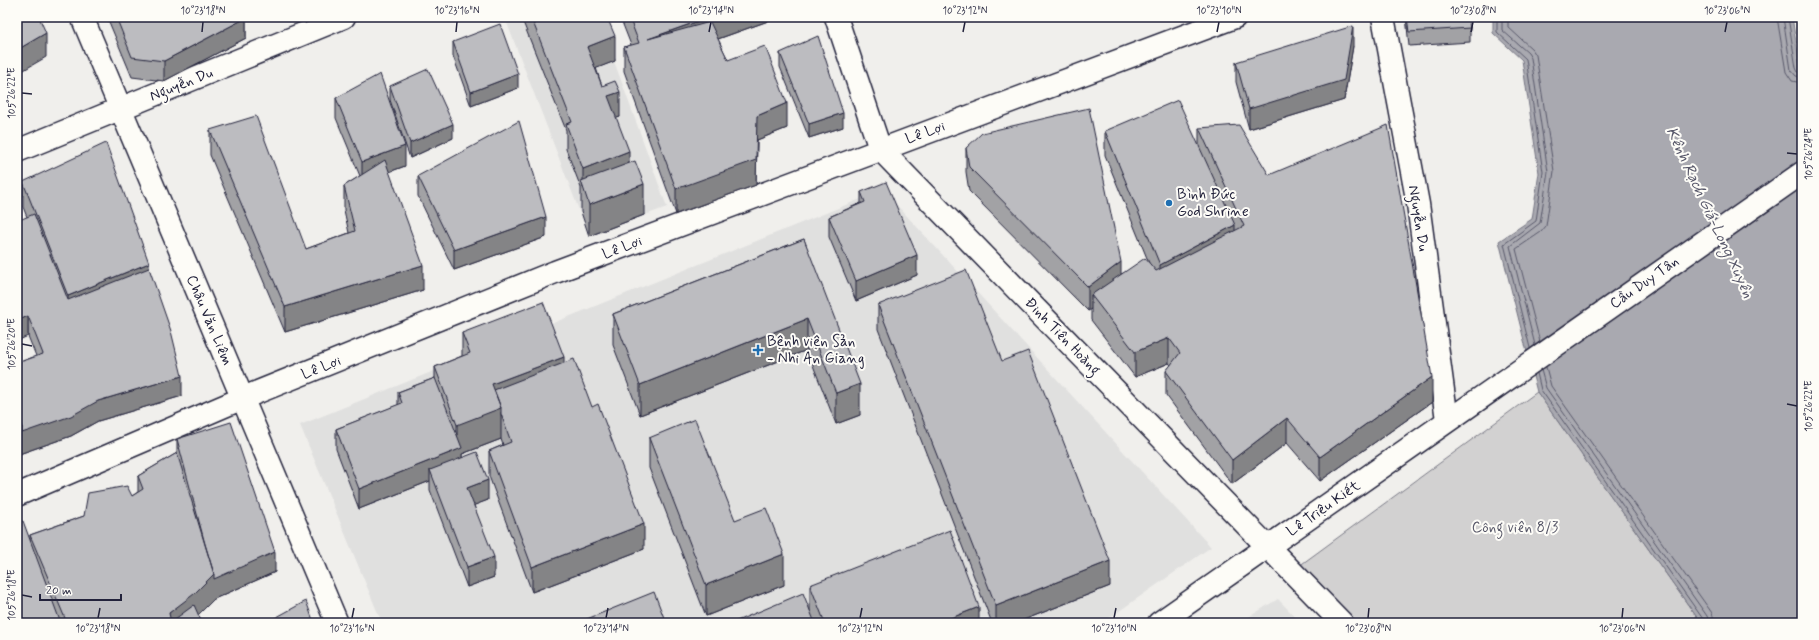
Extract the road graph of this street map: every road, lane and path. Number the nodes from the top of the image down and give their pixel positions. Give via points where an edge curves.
1 (82, 17) edge
2 (344, 17) edge
3 (836, 17) edge
4 (1235, 17) edge
5 (1383, 17) edge
6 (120, 109) junction
7 (880, 149) junction
8 (17, 151) edge
9 (1802, 173) edge
10 (1487, 392) joint
11 (243, 398) junction
12 (1447, 420) junction
13 (17, 496) edge
14 (1268, 547) junction
15 (337, 623) edge
16 (1159, 623) edge
17 (1342, 623) edge

1 - 6 street, Châu Văn Liêm
2 - 6 street, Nguyễn Du
3 - 7 street, Đinh Tiên Hoàng
4 - 7 street, Lê Lợi
5 - 12 street, Nguyễn Du via 1418,204
6 - 8 street, Nguyễn Du
6 - 11 street, Châu Văn Liêm
7 - 11 street, Lê Lợi via 555,272
7 - 14 street, Đinh Tiên Hoàng
9 - 10 street, Cầu Duy Tân
10 - 12 street, Lê Triệu Kiết
11 - 13 street, Lê Lợi
11 - 15 street, Châu Văn Liêm
12 - 14 street, Lê Triệu Kiết
14 - 16 street, Lê Triệu Kiết
14 - 17 street, Đinh Tiên Hoàng

